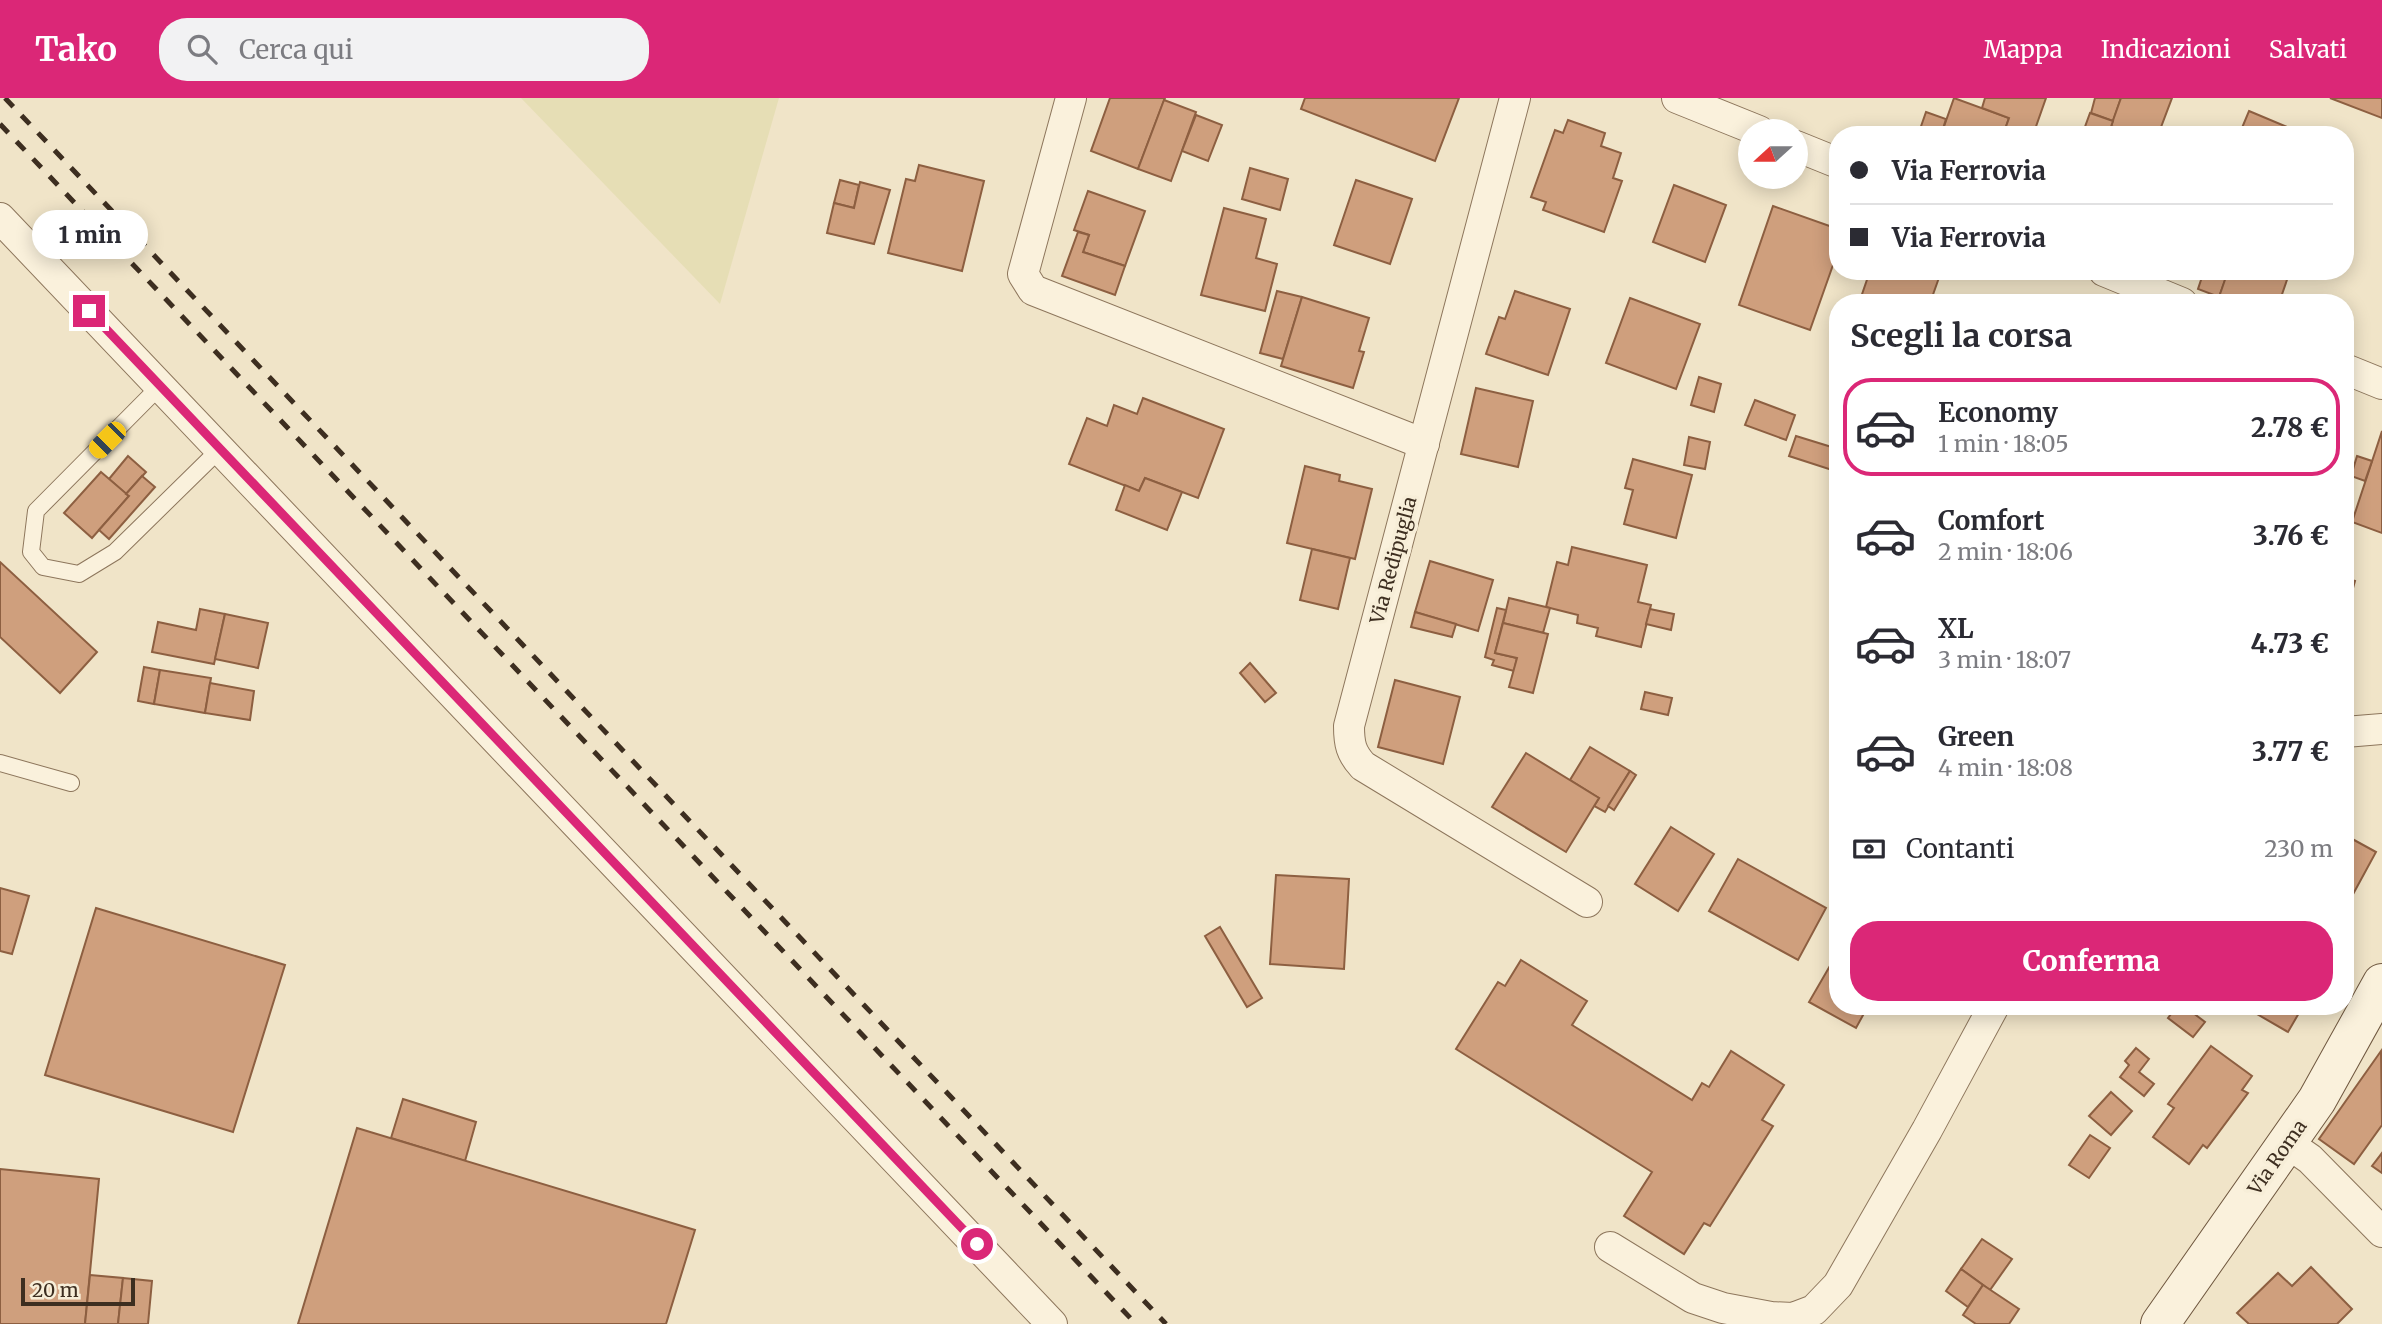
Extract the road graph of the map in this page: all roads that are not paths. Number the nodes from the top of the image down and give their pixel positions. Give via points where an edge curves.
1 (1071, 98) edge
2 (1515, 98) edge
3 (1677, 98) edge
4 (1738, 123) edge
5 (1808, 151) edge
6 (1829, 159) edge
7 (0, 218) edge
8 (2126, 280) edge
9 (2160, 294) edge
10 (2354, 373) edge
11 (2382, 384) edge
12 (160, 386) junction
13 (1424, 444) junction
14 (220, 449) junction
15 (2382, 729) edge
16 (2354, 731) edge
17 (0, 763) edge
18 (71, 783) dead end
19 (1587, 902) dead end
20 (2382, 983) edge
21 (1989, 1015) edge
22 (2287, 1143) junction
23 (2382, 1232) edge
24 (1610, 1247) dead end
25 (1052, 1324) edge
26 (2160, 1324) edge

1 - 13 street via 1023,274 1033,290
2 - 13 street, Via Redipuglia
3 - 4 street
5 - 6 street
7 - 12 street
8 - 9 street
10 - 11 street
12 - 14 street
12 - 14 lane via 36,511 31,552 43,567 79,574 115,552
13 - 19 street, Via Redipuglia via 1349,726 1352,754 1363,766
14 - 25 street
15 - 16 street
17 - 18 lane
20 - 22 street, Via Roma via 2317,1100
21 - 24 street via 1838,1285 1814,1310 1793,1318 1723,1308 1693,1298
22 - 23 street via 2310,1159
22 - 26 street, Via Roma

